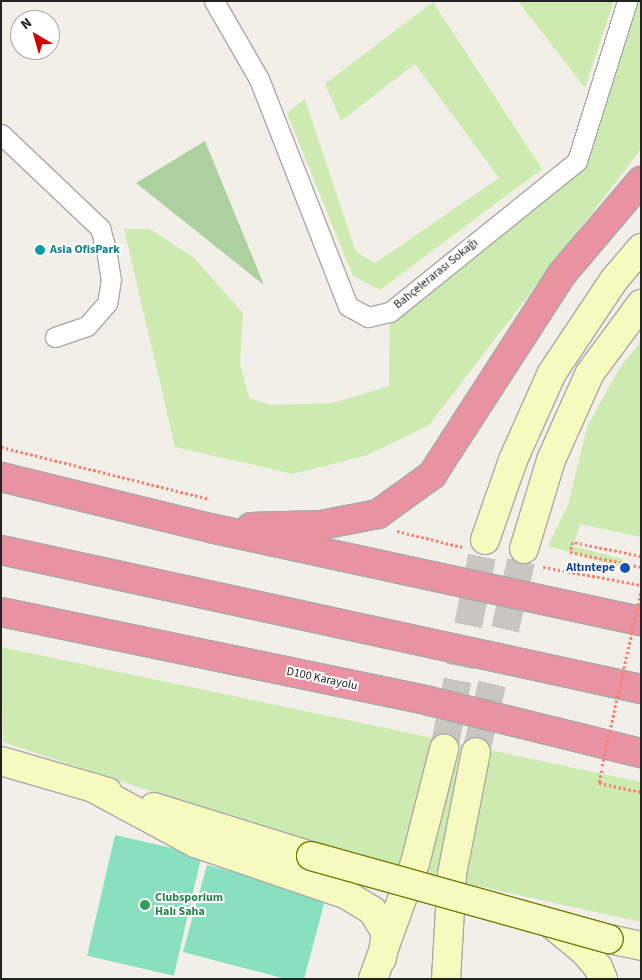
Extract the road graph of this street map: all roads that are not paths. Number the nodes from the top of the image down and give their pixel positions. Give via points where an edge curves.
1 (214, 1) edge
2 (627, 1) edge
3 (1, 134) edge
4 (641, 181) edge
5 (641, 248) edge
6 (641, 304) edge
7 (55, 337) dead end
8 (1, 477) edge
9 (210, 528) junction
10 (1, 534) edge
11 (485, 540) tunnel mouth
12 (524, 549) tunnel mouth
13 (1, 550) edge
14 (141, 580) junction
15 (1, 612) edge
16 (641, 621) edge
17 (641, 689) edge
18 (444, 749) tunnel mouth
19 (476, 752) tunnel mouth
20 (641, 753) edge
21 (1, 761) edge
22 (91, 787) junction
23 (550, 922) junction
24 (641, 946) edge
25 (378, 969) edge
26 (600, 973) edge
27 (446, 979) edge

1 - 2 street, Bahçelerarası Sokağı via 259,79 348,306 368,317 390,312 577,161
3 - 7 street via 100,228 106,249 110,280 107,303 88,326
4 - 9 highway via 562,274 432,475 378,514 321,525
5 - 11 main road via 614,280 552,374 513,460
6 - 12 main road via 590,373 551,460
8 - 9 highway
9 - 16 highway
10 - 14 highway
13 - 14 highway
14 - 17 highway
15 - 20 highway, D100 Karayolu via 429,701
18 - 25 main road via 415,863
19 - 27 main road via 452,874
21 - 22 main road
22 - 23 main road, bridge via 310,856
22 - 25 main road via 195,843 345,894 366,906 386,933
23 - 24 main road, bridge
23 - 26 main road

